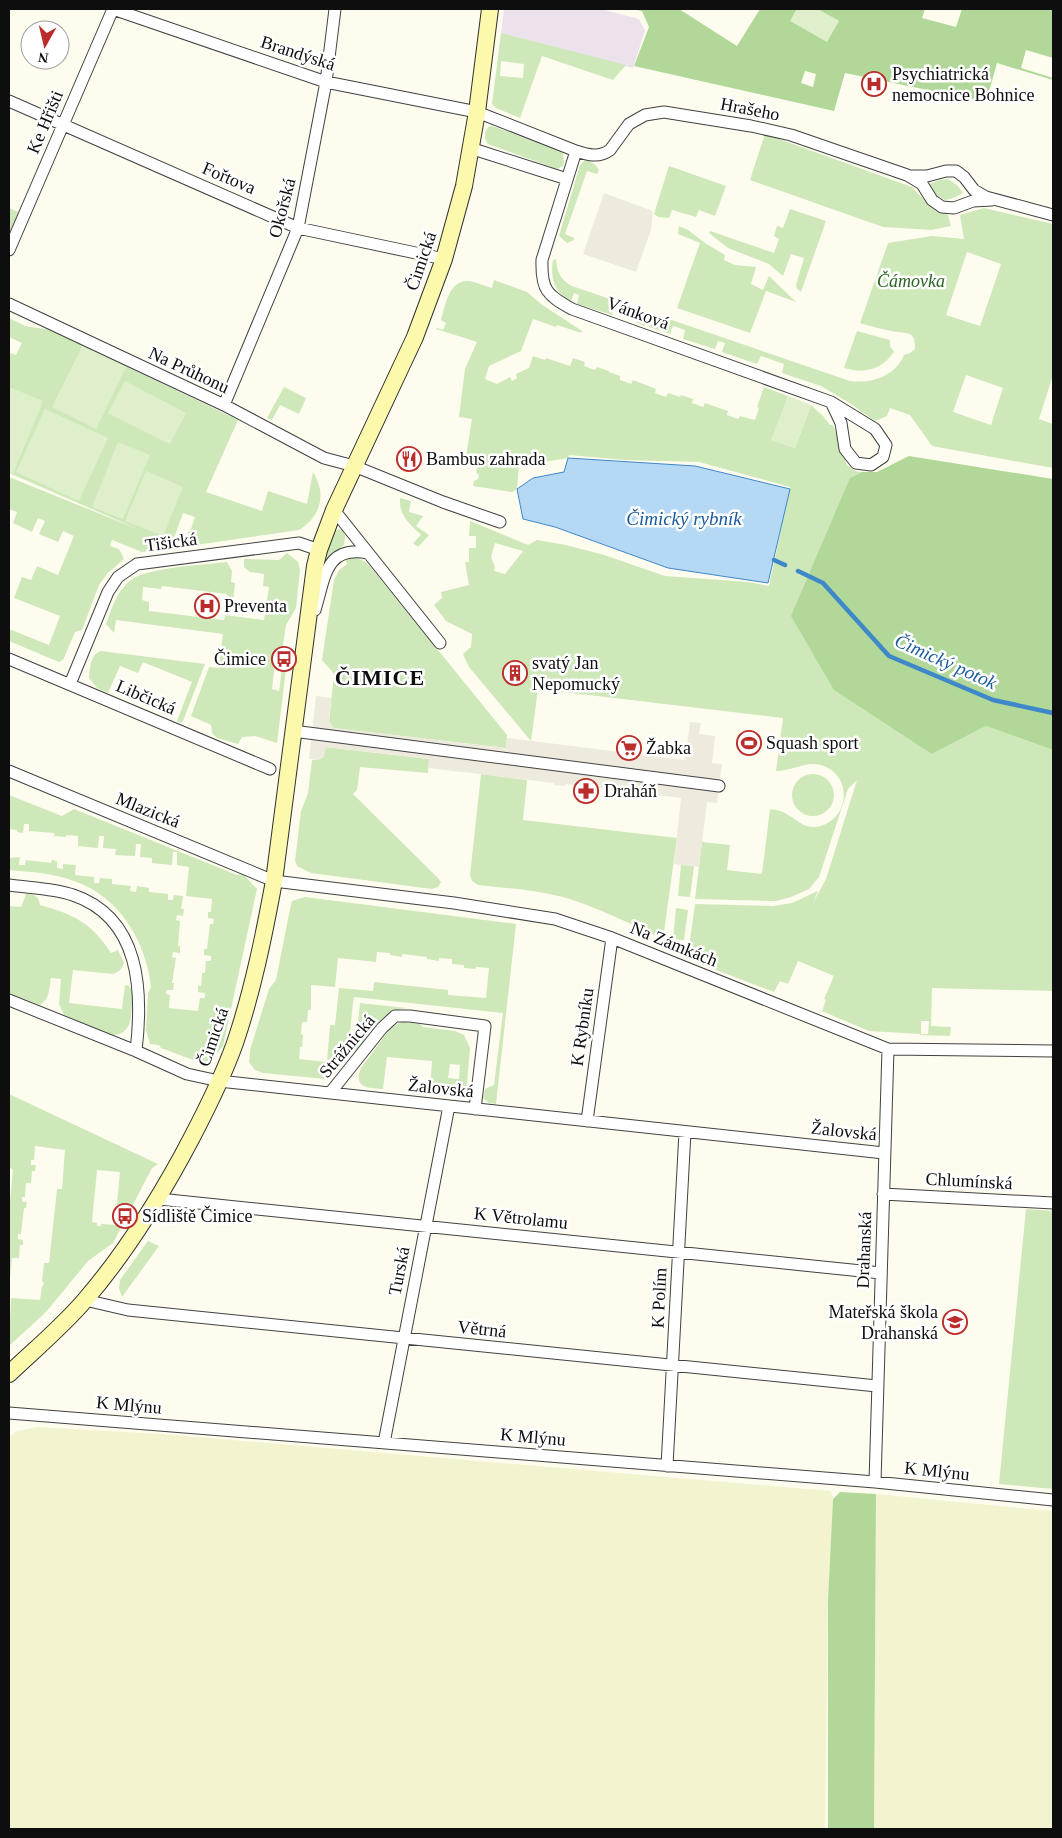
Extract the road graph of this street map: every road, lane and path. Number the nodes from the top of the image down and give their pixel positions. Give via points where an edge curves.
1 (113, 9) edge
2 (335, 9) edge
3 (490, 9) edge
4 (326, 82) junction
5 (9, 101) edge
6 (478, 112) junction
7 (63, 126) junction
8 (470, 148) junction
9 (576, 151) junction
10 (907, 175) junction
11 (567, 179) junction
12 (992, 200) junction
13 (1053, 214) edge
14 (298, 228) junction
15 (9, 250) edge
16 (444, 259) junction
17 (9, 304) edge
18 (831, 402) junction
19 (224, 405) junction
20 (354, 466) junction
21 (334, 510) junction
22 (500, 522) dead end
23 (319, 550) junction
24 (368, 553) junction
25 (440, 643) dead end
26 (304, 648) junction
27 (9, 659) edge
28 (70, 684) junction
29 (294, 731) junction
30 (270, 769) dead end
31 (9, 771) edge
32 (719, 786) dead end
33 (274, 881) junction
34 (9, 885) edge
35 (612, 938) junction
36 (9, 1000) edge
37 (888, 1048) junction
38 (136, 1051) junction
39 (1053, 1051) edge
40 (219, 1081) junction
41 (330, 1093) junction
42 (449, 1106) junction
43 (475, 1109) junction
44 (587, 1121) junction
45 (685, 1132) junction
46 (884, 1153) junction
47 (883, 1194) junction
48 (159, 1199) junction
49 (1053, 1204) edge
50 (425, 1226) junction
51 (679, 1252) junction
52 (881, 1273) junction
53 (85, 1300) junction
54 (404, 1338) junction
55 (672, 1366) junction
56 (9, 1374) edge
57 (877, 1386) junction
58 (9, 1413) edge
59 (384, 1443) junction
60 (667, 1466) junction
61 (876, 1482) junction
62 (1053, 1500) edge

1 - 4 street, Brandýská
1 - 7 street, Ke Hřišti
2 - 4 street, Okořská
3 - 6 street, Čimická
4 - 6 street, Brandýská
4 - 14 street, Okořská
5 - 7 street, Fořtova
6 - 8 street, Čimická
6 - 9 street
7 - 14 street, Fořtova
7 - 15 street, Ke Hřišti
8 - 11 street
8 - 16 street, Čimická via 464,186
9 - 10 street, Hrašeho via 597,156 610,150 636,119 664,112 791,135
9 - 11 street, Vánková
10 - 12 street, Hrašeho via 927,176 956,171 980,194
10 - 12 street, Hrašeho via 922,184 932,200 942,207 954,208 973,201
11 - 18 street, Vánková via 542,260 541,276 547,292 556,300 572,309
12 - 13 street, Hrašeho
14 - 16 street, Fořtova
14 - 19 street, Okořská
16 - 20 street, Čimická via 414,337
17 - 19 street, Na Průhonu
18 - 18 street, Vánková via 840,423 845,449 856,462 871,465 883,457 886,445 875,430
19 - 20 street, Na Průhonu via 324,458
20 - 21 street, Čimická
20 - 22 street, Na Průhonu
21 - 23 street, Čimická
21 - 24 street
23 - 26 street, Čimická via 314,566
23 - 28 street, Tišická via 299,543 137,564 118,577 108,592
24 - 25 street
24 - 26 street, Čimická via 346,552 329,566
26 - 29 street, Čimická
27 - 28 street, Libčická
28 - 30 street, Libčická
29 - 32 street
29 - 33 street, Čimická
31 - 33 street, Mlazická
33 - 35 street, Na Zámkách via 555,919
33 - 40 street, Čimická via 250,988 235,1042
34 - 38 street via 62,891 110,919 134,958 140,1002
35 - 37 street, Na Zámkách
35 - 44 street, K Rybníku
36 - 38 street, Žalovská
37 - 39 street, Na Zámkách
37 - 46 street, Drahanská
38 - 40 street, Žalovská via 187,1074
40 - 41 street, Žalovská
40 - 48 street, Čimická
41 - 42 street, Žalovská
41 - 43 street, Strážnická via 383,1027 396,1016 410,1016 485,1026
42 - 43 street, Žalovská
42 - 50 street, Turská
43 - 44 street, Žalovská
44 - 45 street, Žalovská
45 - 46 street, Žalovská
45 - 51 street, K Polím
46 - 47 street, Drahanská
47 - 49 street, Chlumínská
47 - 52 street, Drahanská
48 - 50 street, K Větrolamu
48 - 53 street, Čimická via 117,1261
50 - 51 street, K Větrolamu
50 - 54 street, Turská
51 - 52 street, K Větrolamu
51 - 55 street, K Polím
52 - 57 street, Drahanská
53 - 54 street, Větrná via 128,1310
53 - 56 street, Čimická
54 - 55 street, Větrná
54 - 59 street, Turská
55 - 57 street, Větrná
55 - 60 street, K Polím
57 - 61 street, Drahanská
58 - 59 street, K Mlýnu
59 - 60 street, K Mlýnu
60 - 61 street, K Mlýnu
61 - 62 street, K Mlýnu

